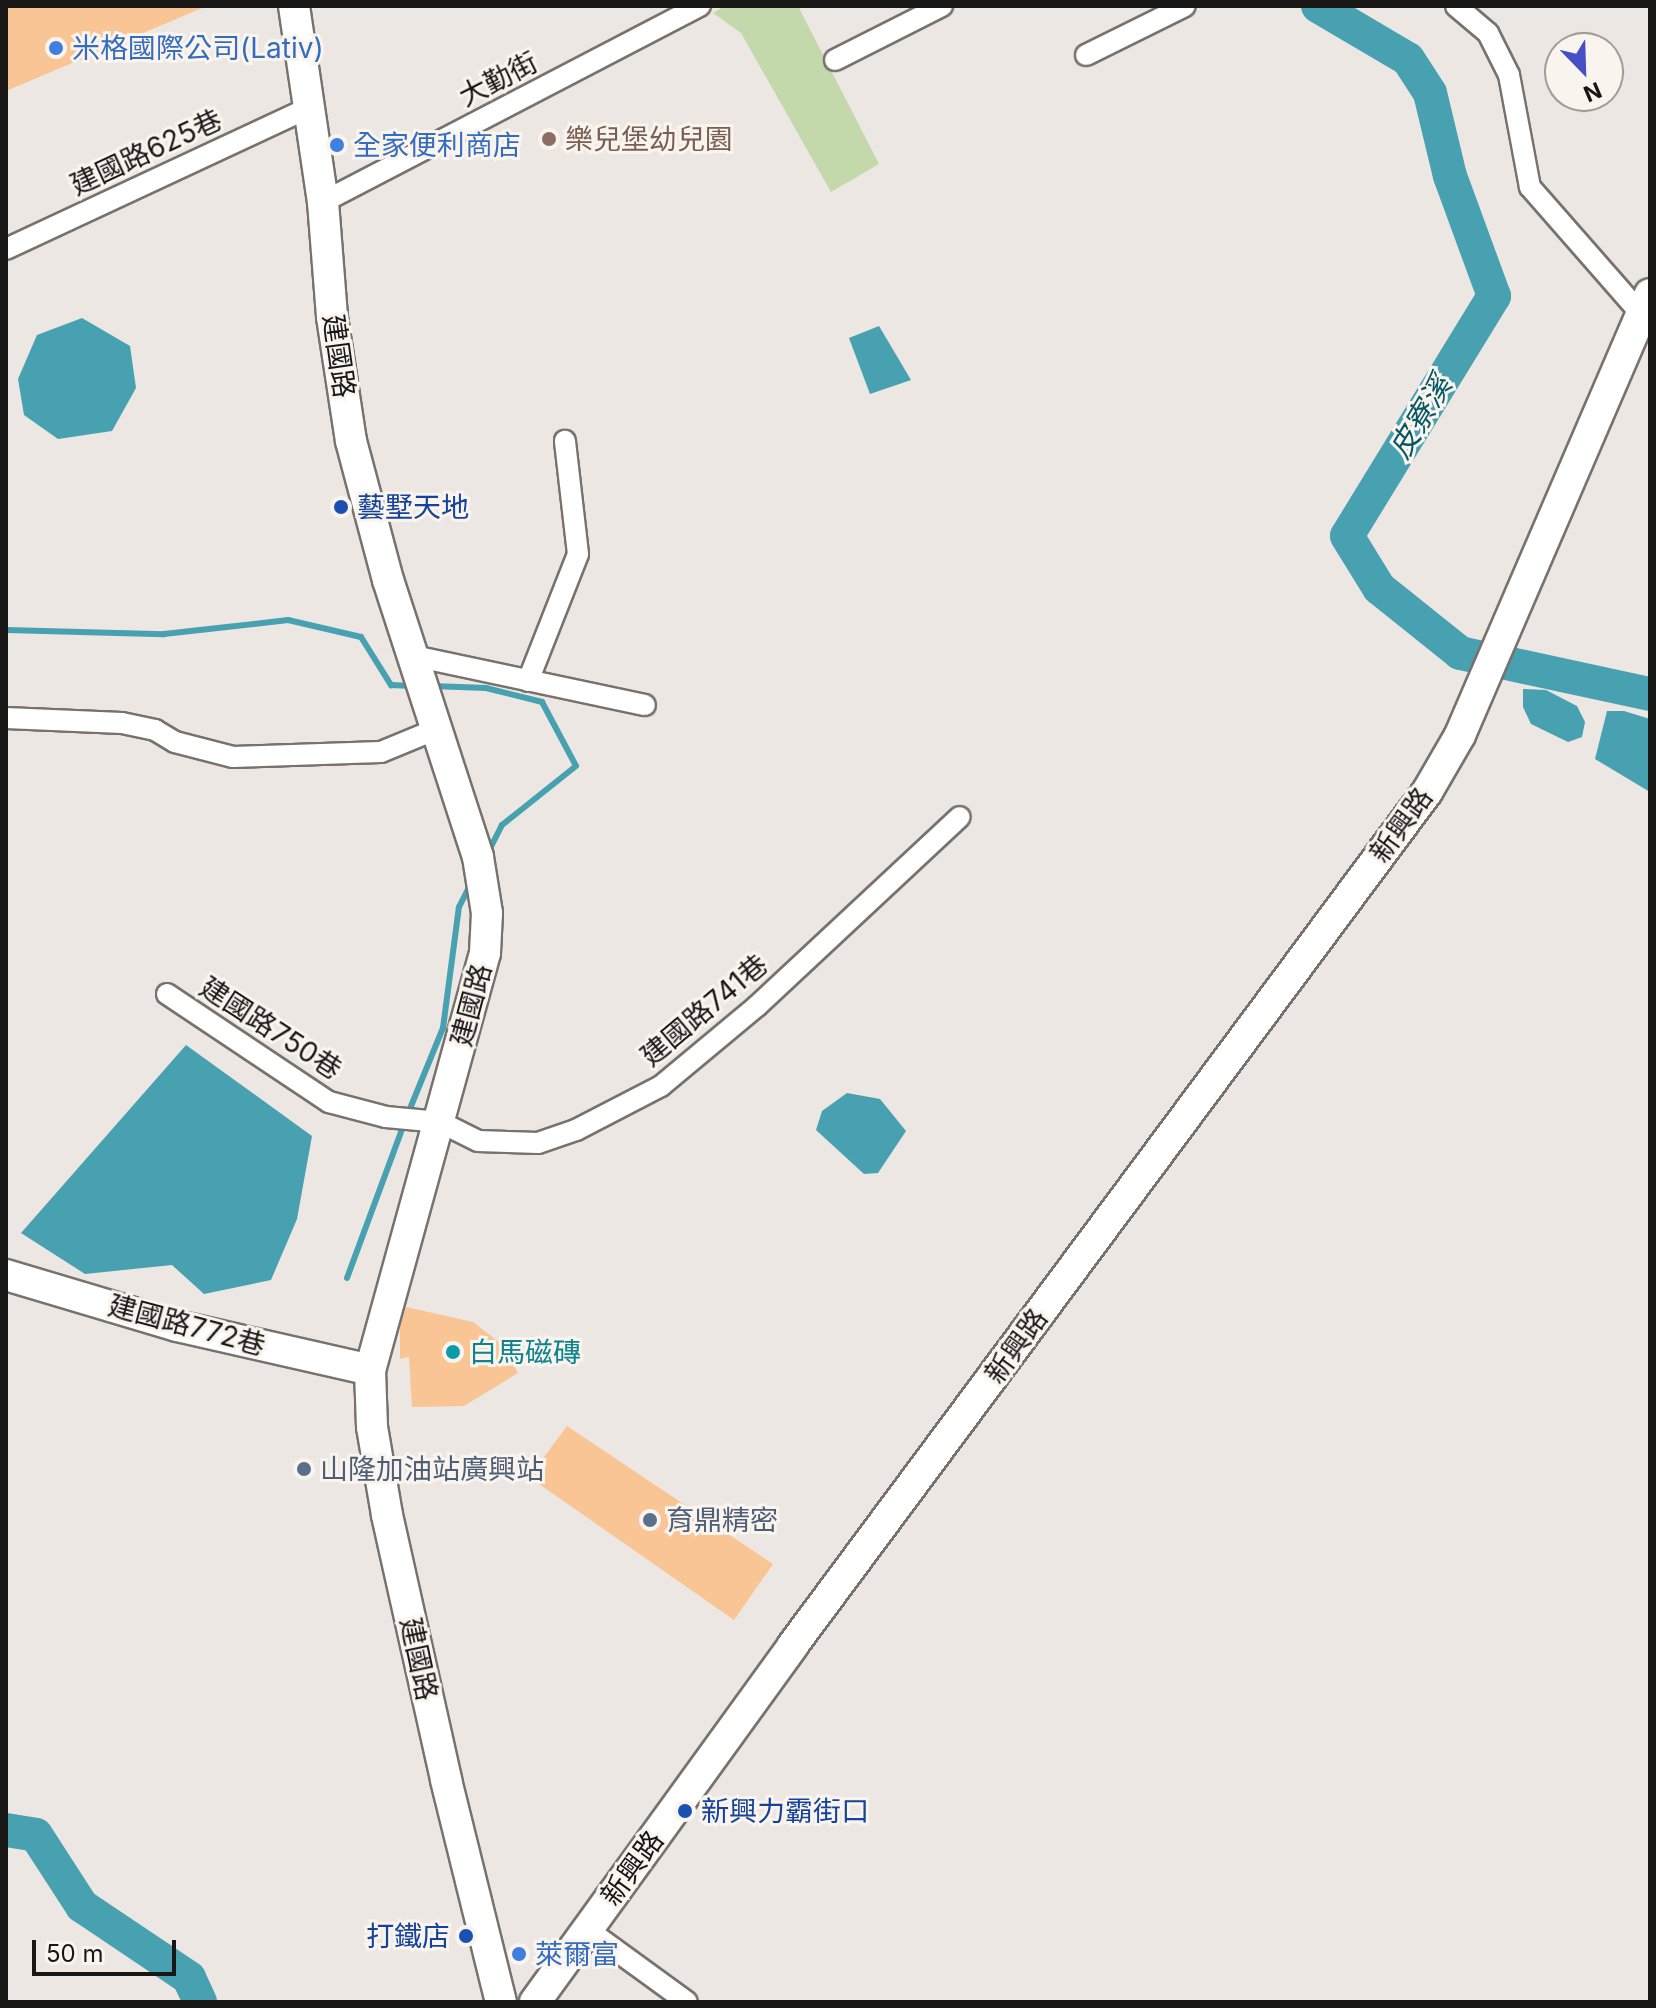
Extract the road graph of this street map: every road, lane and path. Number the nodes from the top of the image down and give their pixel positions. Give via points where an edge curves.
1 (294, 6) edge
2 (700, 6) edge
3 (942, 6) edge
4 (1185, 6) edge
5 (1456, 6) edge
6 (1086, 55) dead end
7 (835, 60) dead end
8 (311, 107) junction
9 (323, 202) junction
10 (6, 249) edge
11 (1646, 304) edge
12 (565, 441) dead end
13 (420, 676) junction
14 (528, 681) junction
15 (645, 705) dead end
16 (6, 718) edge
17 (437, 729) junction
18 (960, 817) dead end
19 (167, 994) dead end
20 (440, 1122) junction
21 (6, 1275) edge
22 (370, 1370) junction
23 (588, 1930) junction
24 (501, 2002) edge
25 (535, 2002) edge
26 (687, 2002) edge

1 - 8 street, 建國路
2 - 9 street, 大勤街
3 - 7 street
4 - 6 street
5 - 11 street via 1488,33 1509,75 1530,187
8 - 9 street, 建國路
8 - 10 street, 建國路625巷
9 - 13 street, 建國路 via 332,317 351,441
11 - 23 street, 新興路 via 1460,735 1427,792 793,1645
12 - 14 street via 578,554
13 - 14 street
13 - 17 street, 建國路
14 - 15 street
16 - 17 street via 122,723 233,757 381,752
17 - 20 street, 建國路 via 480,868 487,913 485,953
18 - 20 street, 建國路741巷 via 757,1006 661,1086 576,1130 538,1143 478,1141
19 - 20 street, 建國路750巷 via 329,1102 386,1117
20 - 22 street, 建國路
21 - 22 street, 建國路772巷 via 177,1326
22 - 24 street, 建國路 via 372,1427 387,1515
23 - 25 street, 新興路
23 - 26 street

